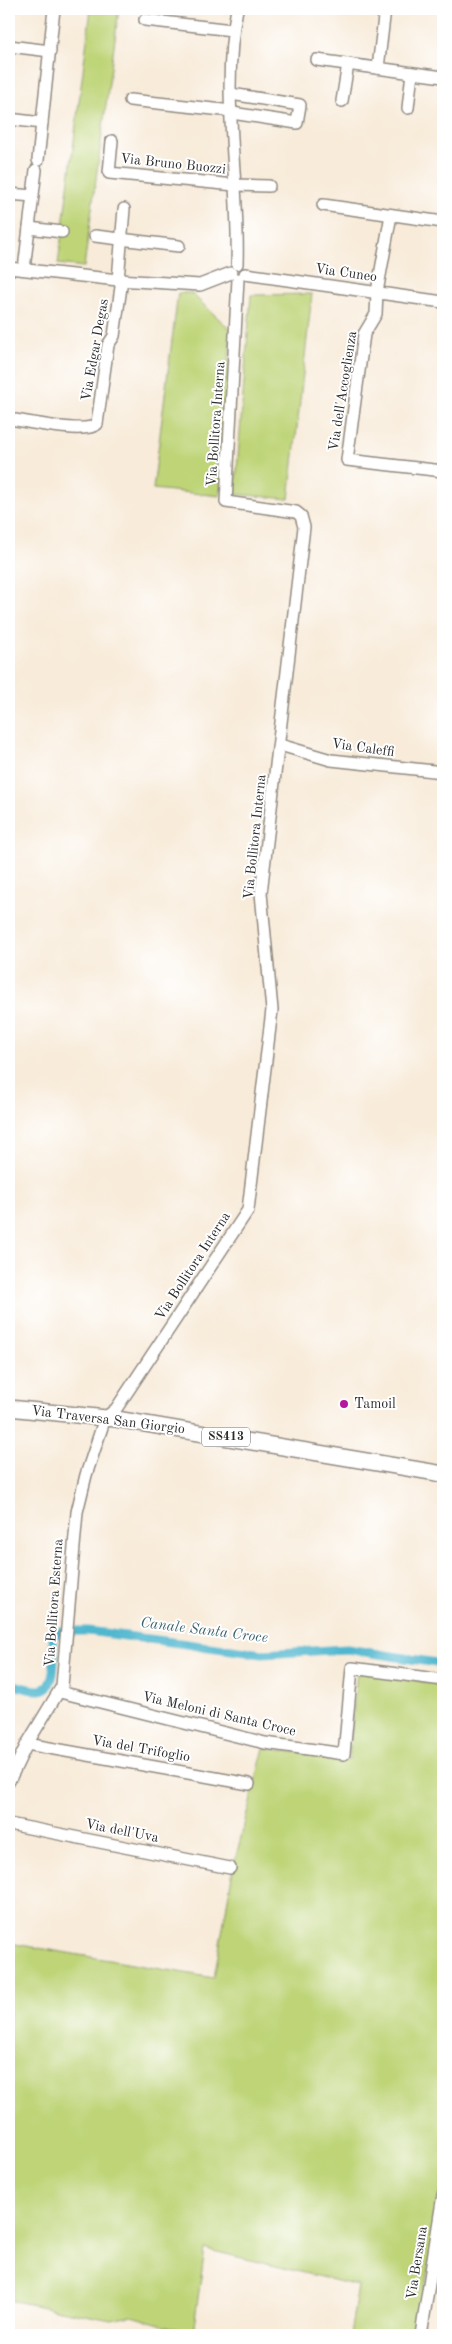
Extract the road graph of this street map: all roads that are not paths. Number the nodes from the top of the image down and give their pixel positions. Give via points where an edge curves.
1 (54, 9) edge
2 (237, 9) edge
3 (385, 9) edge
4 (145, 20) dead end
5 (232, 30) junction
6 (9, 46) edge
7 (50, 50) junction
8 (317, 60) dead end
9 (348, 64) junction
10 (378, 68) junction
11 (412, 73) junction
12 (443, 77) edge
13 (231, 94) junction
14 (130, 100) dead end
15 (342, 101) dead end
16 (408, 108) dead end
17 (232, 112) junction
18 (9, 120) edge
19 (42, 123) junction
20 (112, 141) dead end
21 (235, 185) junction
22 (269, 186) dead end
23 (9, 194) edge
24 (33, 196) junction
25 (323, 205) dead end
26 (124, 208) dead end
27 (391, 215) junction
28 (443, 222) edge
29 (29, 228) junction
30 (62, 232) dead end
31 (96, 236) dead end
32 (121, 239) junction
33 (179, 246) dead end
34 (9, 268) edge
35 (24, 269) junction
36 (238, 272) junction
37 (120, 280) junction
38 (377, 292) junction
39 (443, 302) edge
40 (9, 419) edge
41 (443, 471) edge
42 (280, 745) junction
43 (443, 772) edge
44 (9, 1408) edge
45 (105, 1418) junction
46 (443, 1474) edge
47 (443, 1680) edge
48 (60, 1692) junction
49 (27, 1744) junction
50 (9, 1781) edge
51 (249, 1784) dead end
52 (9, 1824) edge
53 (230, 1868) dead end
54 (443, 2195) edge
55 (420, 2335) edge

1 - 7 street
2 - 5 street, Via Bollitora Interna
3 - 10 street
4 - 5 street
5 - 13 street, Via Bollitora Interna
6 - 7 street
7 - 19 street
8 - 9 street
9 - 10 street
9 - 15 street
10 - 11 street
11 - 12 street
11 - 16 street
13 - 17 street, Via Bollitora Interna
13 - 17 street via 300,105 297,123
14 - 17 street
17 - 21 street, Via Bollitora Interna
18 - 19 street
19 - 24 street
20 - 21 street, Via Bruno Buozzi via 109,173
21 - 22 street
21 - 36 street, Via Bollitora Interna
23 - 24 street
24 - 29 street
25 - 27 street
26 - 32 street
27 - 28 street
27 - 38 street
29 - 30 street
29 - 35 street
31 - 32 street
32 - 33 street
32 - 37 street
34 - 35 street
35 - 37 street
36 - 37 street via 200,285
36 - 38 street, Via Cuneo
36 - 42 street, Via Bollitora Interna via 226,502 296,512 304,524
37 - 40 street, Via Edgar Degas via 114,336 108,345 97,424 92,428 77,428
38 - 39 street, Via Cuneo
38 - 41 street, Via dell'Accoglienza via 376,314 364,334 347,460
42 - 43 street, Via Caleffi via 331,760
42 - 45 street, Via Bollitora Interna via 262,893 272,1010 248,1210 116,1409
44 - 45 main road, Via Traversa San Giorgio / SS413
45 - 46 main road, Via Traversa San Giorgio / SS413
45 - 48 street, Via Bollitora Esterna via 77,1512
47 - 48 street, Via Meloni di Santa Croce via 352,1668 344,1754 265,1743
48 - 49 street, Via Bollitora Esterna
49 - 50 street, Via Bollitora Esterna
49 - 51 street, Via del Trifoglio
52 - 53 street, Via dell'Uva
54 - 55 street, Via Bersana

